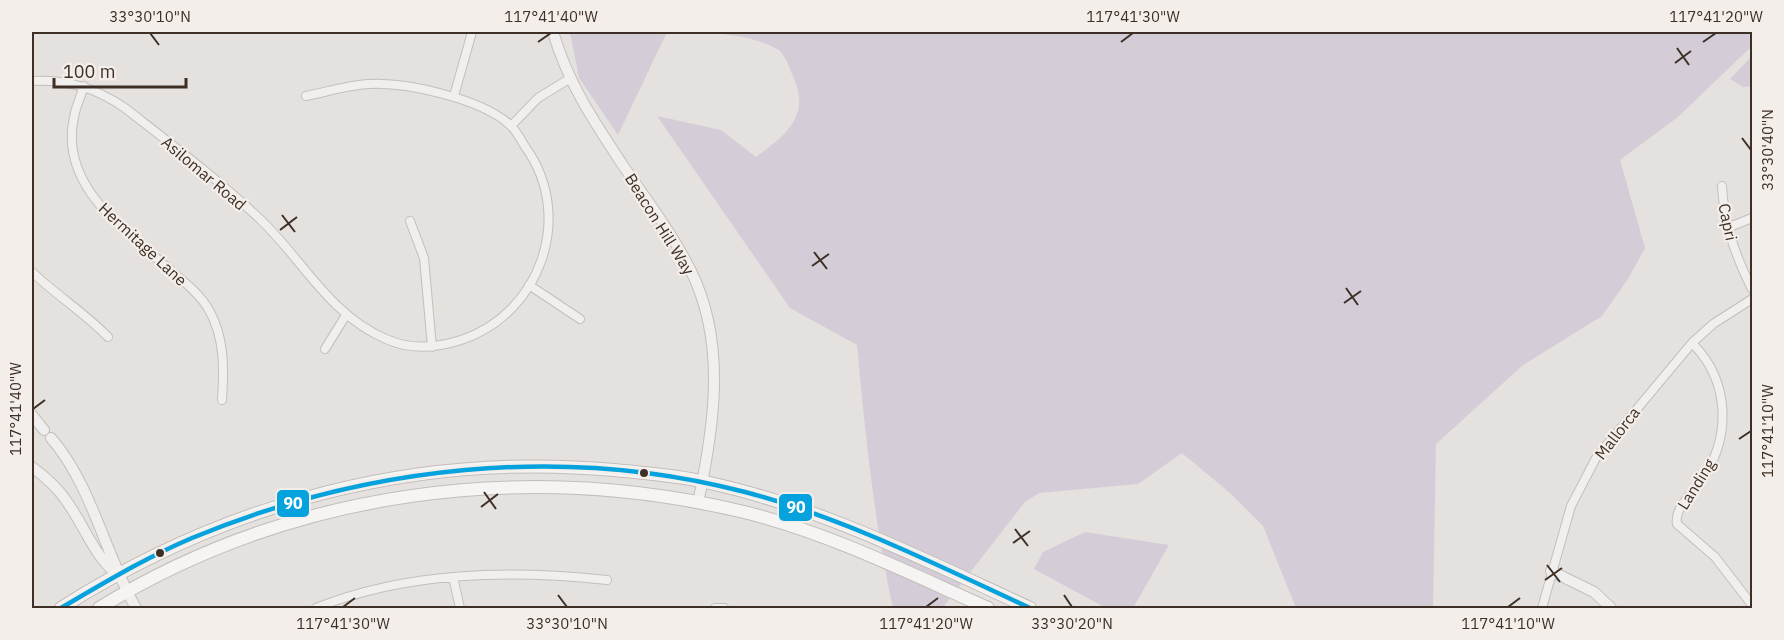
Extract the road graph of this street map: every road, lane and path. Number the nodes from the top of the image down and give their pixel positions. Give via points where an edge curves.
1 (472, 32) edge
2 (553, 32) edge
3 (569, 79) junction
4 (32, 81) edge
5 (84, 86) junction
6 (306, 96) dead end
7 (454, 96) junction
8 (511, 126) junction
9 (1722, 186) dead end
10 (1752, 218) edge
11 (410, 221) dead end
12 (1727, 228) junction
13 (32, 272) edge
14 (530, 285) junction
15 (1752, 289) edge
16 (1752, 298) edge
17 (346, 315) junction
18 (580, 319) dead end
19 (108, 337) dead end
20 (1692, 343) junction
21 (432, 347) junction
22 (325, 349) dead end
23 (222, 400) dead end
24 (32, 414) edge
25 (32, 466) edge
26 (703, 481) junction
27 (698, 503) junction
28 (1551, 571) junction
29 (117, 576) junction
30 (453, 577) junction
31 (607, 580) dead end
32 (126, 592) junction
33 (1752, 605) edge
34 (61, 609) edge
35 (99, 609) edge
36 (136, 609) edge
37 (316, 609) edge
38 (460, 609) edge
39 (715, 609) edge
40 (724, 609) edge
41 (988, 609) edge
42 (1030, 609) edge
43 (1542, 609) edge
44 (1611, 609) edge

1 - 7 street
2 - 3 street, Beacon Hill Way
3 - 8 street via 538,98
3 - 26 street, Beacon Hill Way via 675,242 706,311 715,378
4 - 5 street, Asilomar Road
5 - 17 street, Asilomar Road via 103,93 145,124 261,220
5 - 23 street, Hermitage Lane via 74,118 73,155 87,190 112,219 179,277 209,310 225,358
6 - 7 street, Asilomar Road via 369,84
7 - 8 street, Asilomar Road
8 - 14 street, Asilomar Road via 536,162 548,197 546,252
9 - 12 street, Capri
10 - 12 street
11 - 21 street via 424,258
12 - 15 street, Capri
13 - 19 street
14 - 18 street
14 - 21 street, Asilomar Road via 494,325 475,335
16 - 20 street, Mallorca
17 - 21 street, Asilomar Road via 395,343
17 - 22 street
20 - 28 street, Mallorca via 1596,458 1571,506
20 - 33 street, Landing via 1712,366 1722,397 1723,417 1714,458 1678,512 1677,524 1715,557
24 - 29 street via 78,478 114,556
25 - 29 street via 65,499 92,548
26 - 27 street, Beacon Hill Way
26 - 29 main road via 530,466 471,468 383,479 259,510
26 - 42 main road via 801,509 864,533
27 - 32 main road via 561,486 418,494 318,514 254,534
27 - 41 main road via 812,533
28 - 43 street, Mallorca
28 - 44 street via 1594,592
29 - 32 street
29 - 34 main road
30 - 31 street via 536,573
30 - 37 street via 398,585
30 - 38 street
32 - 35 main road
32 - 36 street
39 - 40 street

